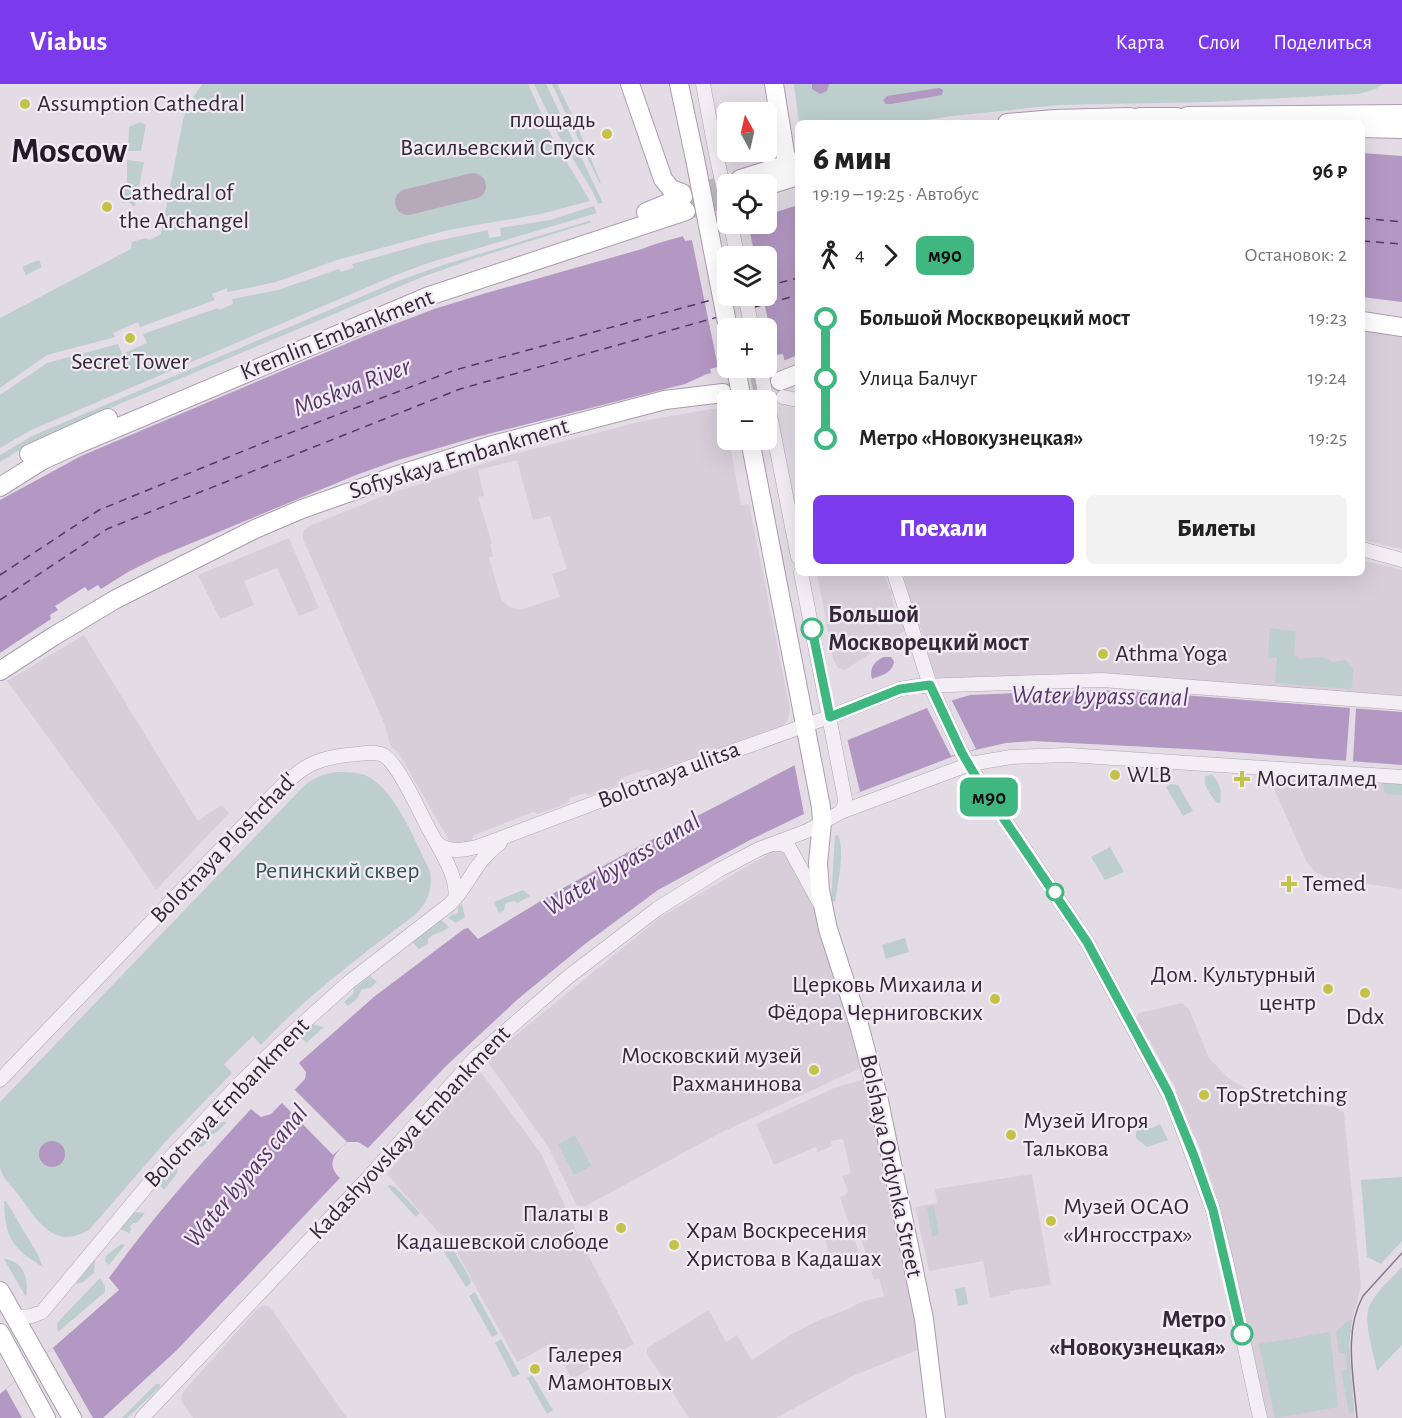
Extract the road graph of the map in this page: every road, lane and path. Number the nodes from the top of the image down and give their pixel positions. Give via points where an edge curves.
1 (630, 84) edge
2 (679, 84) edge
3 (703, 84) edge
4 (768, 84) edge
5 (774, 84) edge
6 (1398, 112) edge
7 (1043, 120) edge
8 (1365, 128) edge
9 (1402, 129) edge
10 (790, 170) edge
11 (720, 174) edge
12 (768, 174) edge
13 (777, 178) edge
14 (684, 200) junction
15 (1365, 313) edge
16 (726, 318) edge
17 (1402, 318) edge
18 (1365, 321) edge
19 (1402, 327) edge
20 (762, 378) edge
21 (717, 399) tunnel mouth
22 (752, 450) edge
23 (0, 472) edge
24 (0, 487) edge
25 (795, 542) edge
26 (1365, 550) edge
27 (1402, 560) edge
28 (802, 576) edge
29 (895, 576) edge
30 (923, 665) junction
31 (0, 671) edge
32 (930, 685) junction
33 (900, 689) junction
34 (1402, 703) edge
35 (830, 717) junction
36 (806, 725) junction
37 (966, 758) junction
38 (1402, 777) edge
39 (843, 805) junction
40 (822, 815) junction
41 (509, 836) junction
42 (436, 843) junction
43 (767, 845) junction
44 (455, 899) junction
45 (825, 919) junction
46 (0, 1080) edge
47 (0, 1291) edge
48 (16, 1317) junction
49 (0, 1333) edge
50 (46, 1418) edge
51 (72, 1418) edge
52 (142, 1418) edge
53 (936, 1418) edge
54 (1260, 1418) edge

1 - 14 main road via 663,179
2 - 16 main road, bridge
3 - 11 street, bridge
4 - 10 street
5 - 10 main road
6 - 7 main road
8 - 9 main road
10 - 12 main road
10 - 13 main road
14 - 23 main road, Kremlin Embankment via 425,285 77,431
14 - 24 main road, Kremlin Embankment via 429,296 76,445
15 - 17 main road
18 - 19 main road
20 - 25 street, bridge
21 - 31 main road, Sofiyskaya Embankment via 665,399 444,459 279,518 116,600
22 - 36 main road, Bolshaya Ordynka Street
26 - 27 street
28 - 35 street
29 - 30 street
30 - 32 street
30 - 33 street via 917,677
32 - 33 street
32 - 34 street via 1102,680
32 - 37 street
33 - 35 street, Bolotnaya ulitsa
35 - 36 street, Bolotnaya ulitsa
35 - 39 street
36 - 40 main road, Bolshaya Ordynka Street
36 - 41 street, Bolotnaya ulitsa
37 - 38 street, Kadashyovskaya Embankment via 1068,755
37 - 39 street, Kadashyovskaya Embankment
37 - 54 street via 1087,942 1172,1101 1213,1210
39 - 40 street, Kadashyovskaya Embankment
40 - 43 street, Kadashyovskaya Embankment via 801,833
40 - 45 main road, Bolshaya Ordynka Street via 818,863
41 - 42 street, Bolotnaya ulitsa via 464,849 446,849
41 - 44 street, Bolotnaya ulitsa via 483,857
42 - 44 street, Bolotnaya Ploshchad' via 455,881
42 - 46 street, Bolotnaya Ploshchad' via 408,790 383,755 339,756 308,765 270,798
43 - 45 street, Bolshaya Ordynka Street via 782,843 789,847
43 - 52 street, Kadashyovskaya Embankment via 657,909 476,1057
44 - 48 street, Bolotnaya Embankment via 348,983 279,1045 171,1157 42,1312
45 - 53 main road, Bolshaya Ordynka Street via 878,1096 924,1319
47 - 48 main road
48 - 51 main road
49 - 50 main road

